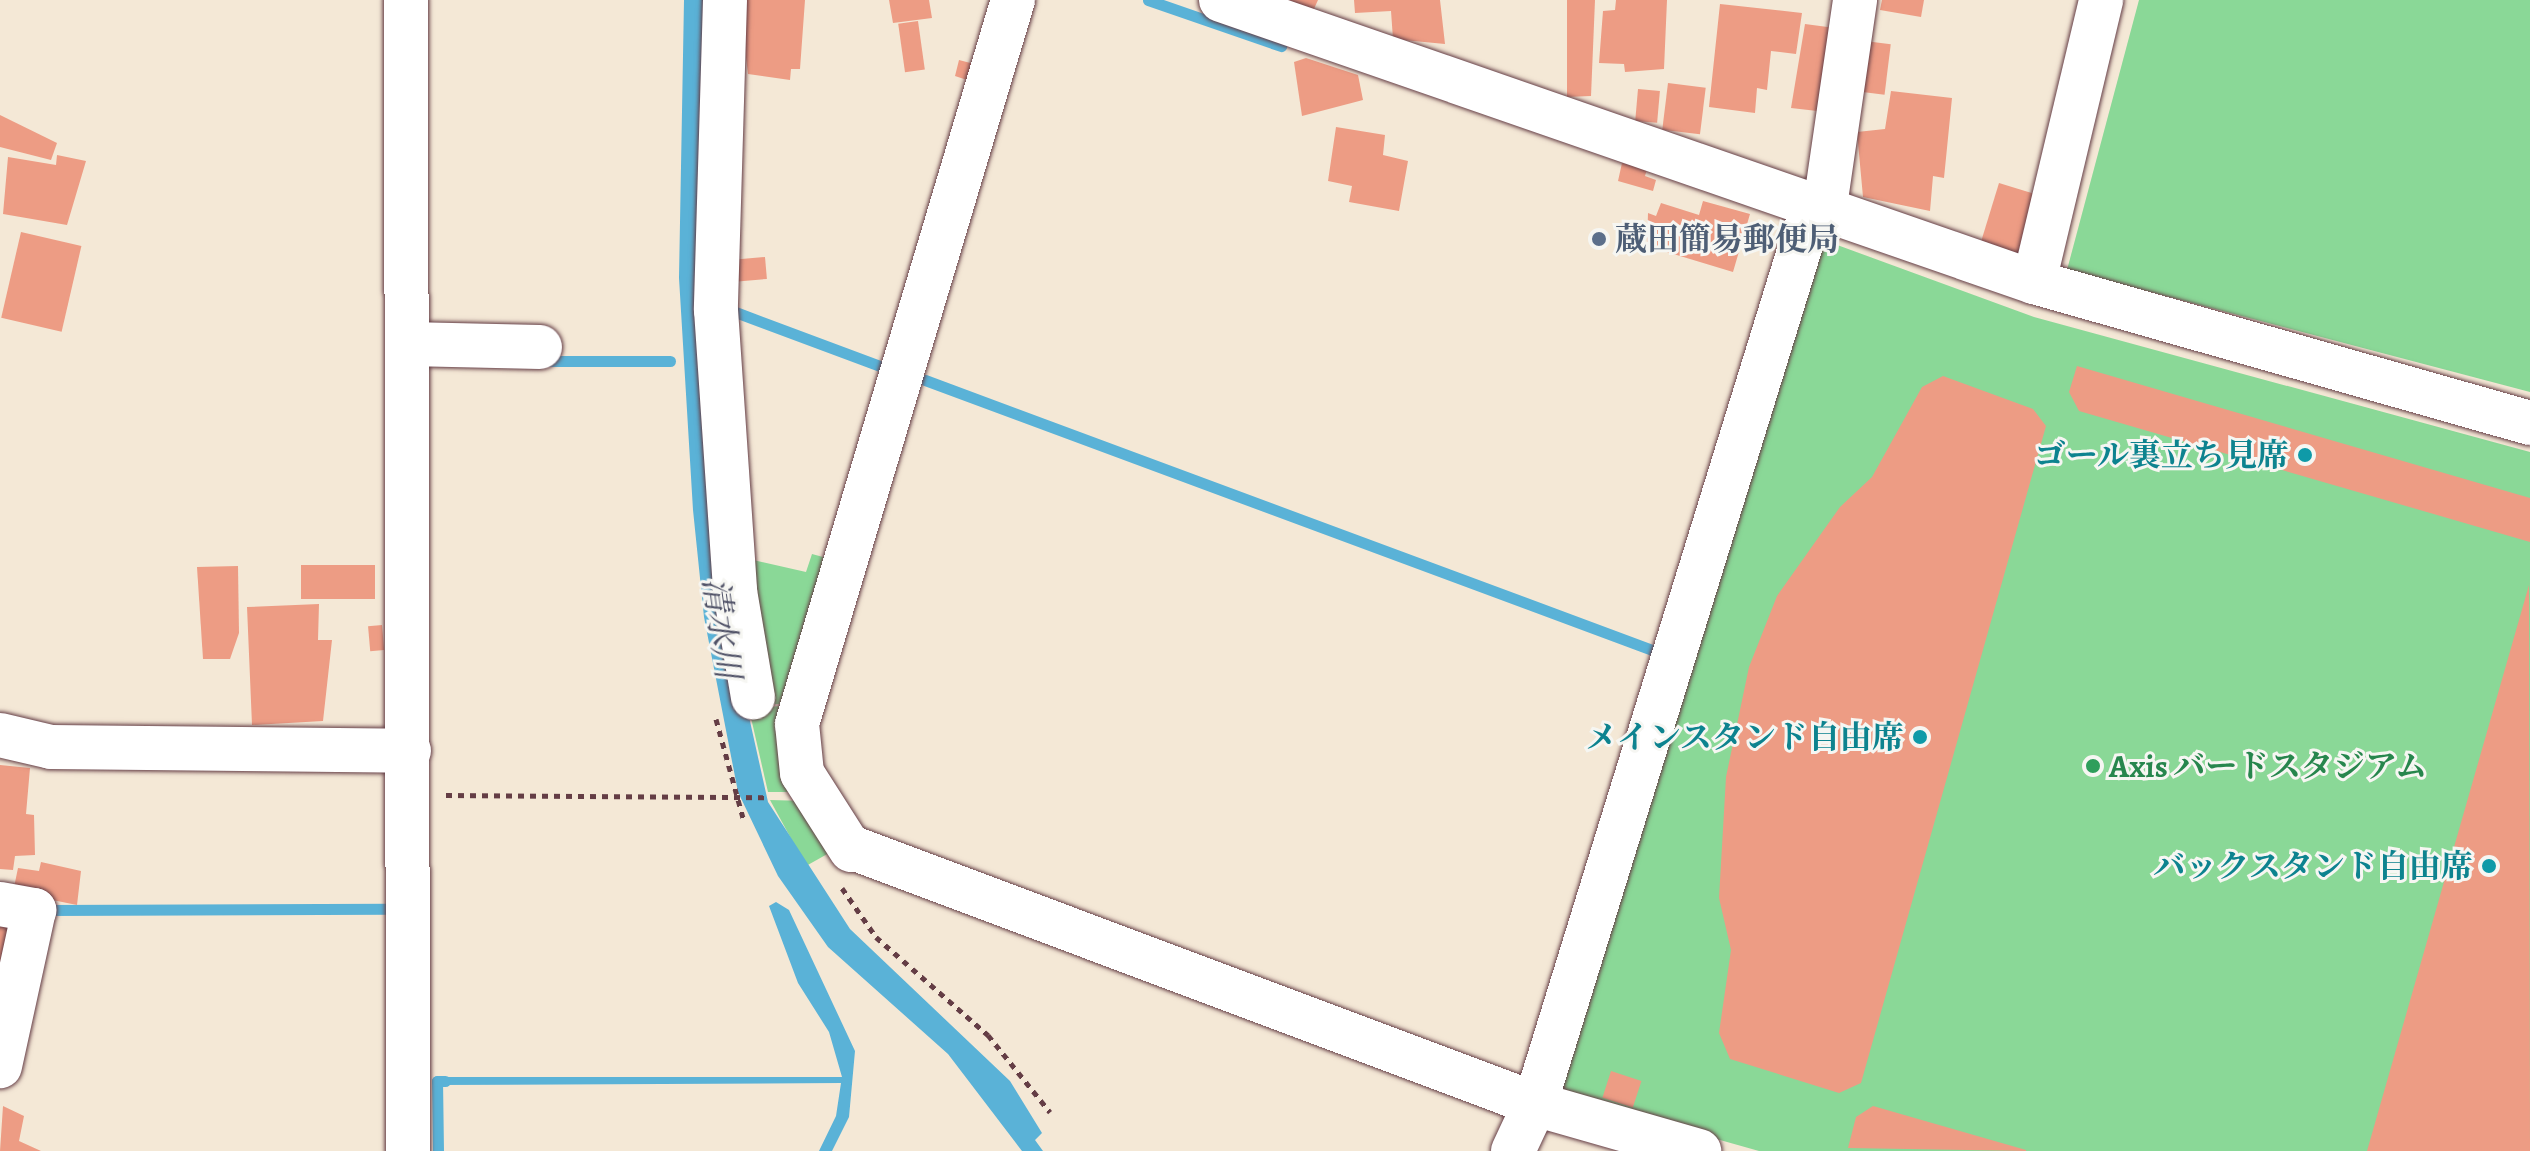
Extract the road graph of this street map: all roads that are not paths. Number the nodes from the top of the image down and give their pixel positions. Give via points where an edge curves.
1 (406, 0) edge
2 (725, 0) edge
3 (1013, 0) edge
4 (1221, 0) edge
5 (1855, 0) edge
6 (2101, 0) edge
7 (1818, 211) junction
8 (2034, 282) junction
9 (408, 344) junction
10 (540, 347) dead end
11 (2530, 423) edge
12 (753, 697) dead end
13 (0, 735) edge
14 (409, 751) junction
15 (0, 904) edge
16 (0, 1066) edge
17 (1535, 1104) junction
18 (408, 1151) edge
19 (1513, 1151) edge
20 (1699, 1151) edge

1 - 9 street
2 - 12 street via 716,310 735,591
3 - 17 street via 797,724 802,773 852,849
4 - 7 street
5 - 7 street
6 - 8 street
7 - 8 street
7 - 17 street
8 - 11 street
9 - 10 street
9 - 14 street
13 - 14 street via 51,747
14 - 18 street
15 - 16 street via 34,910
17 - 19 street
17 - 20 street

